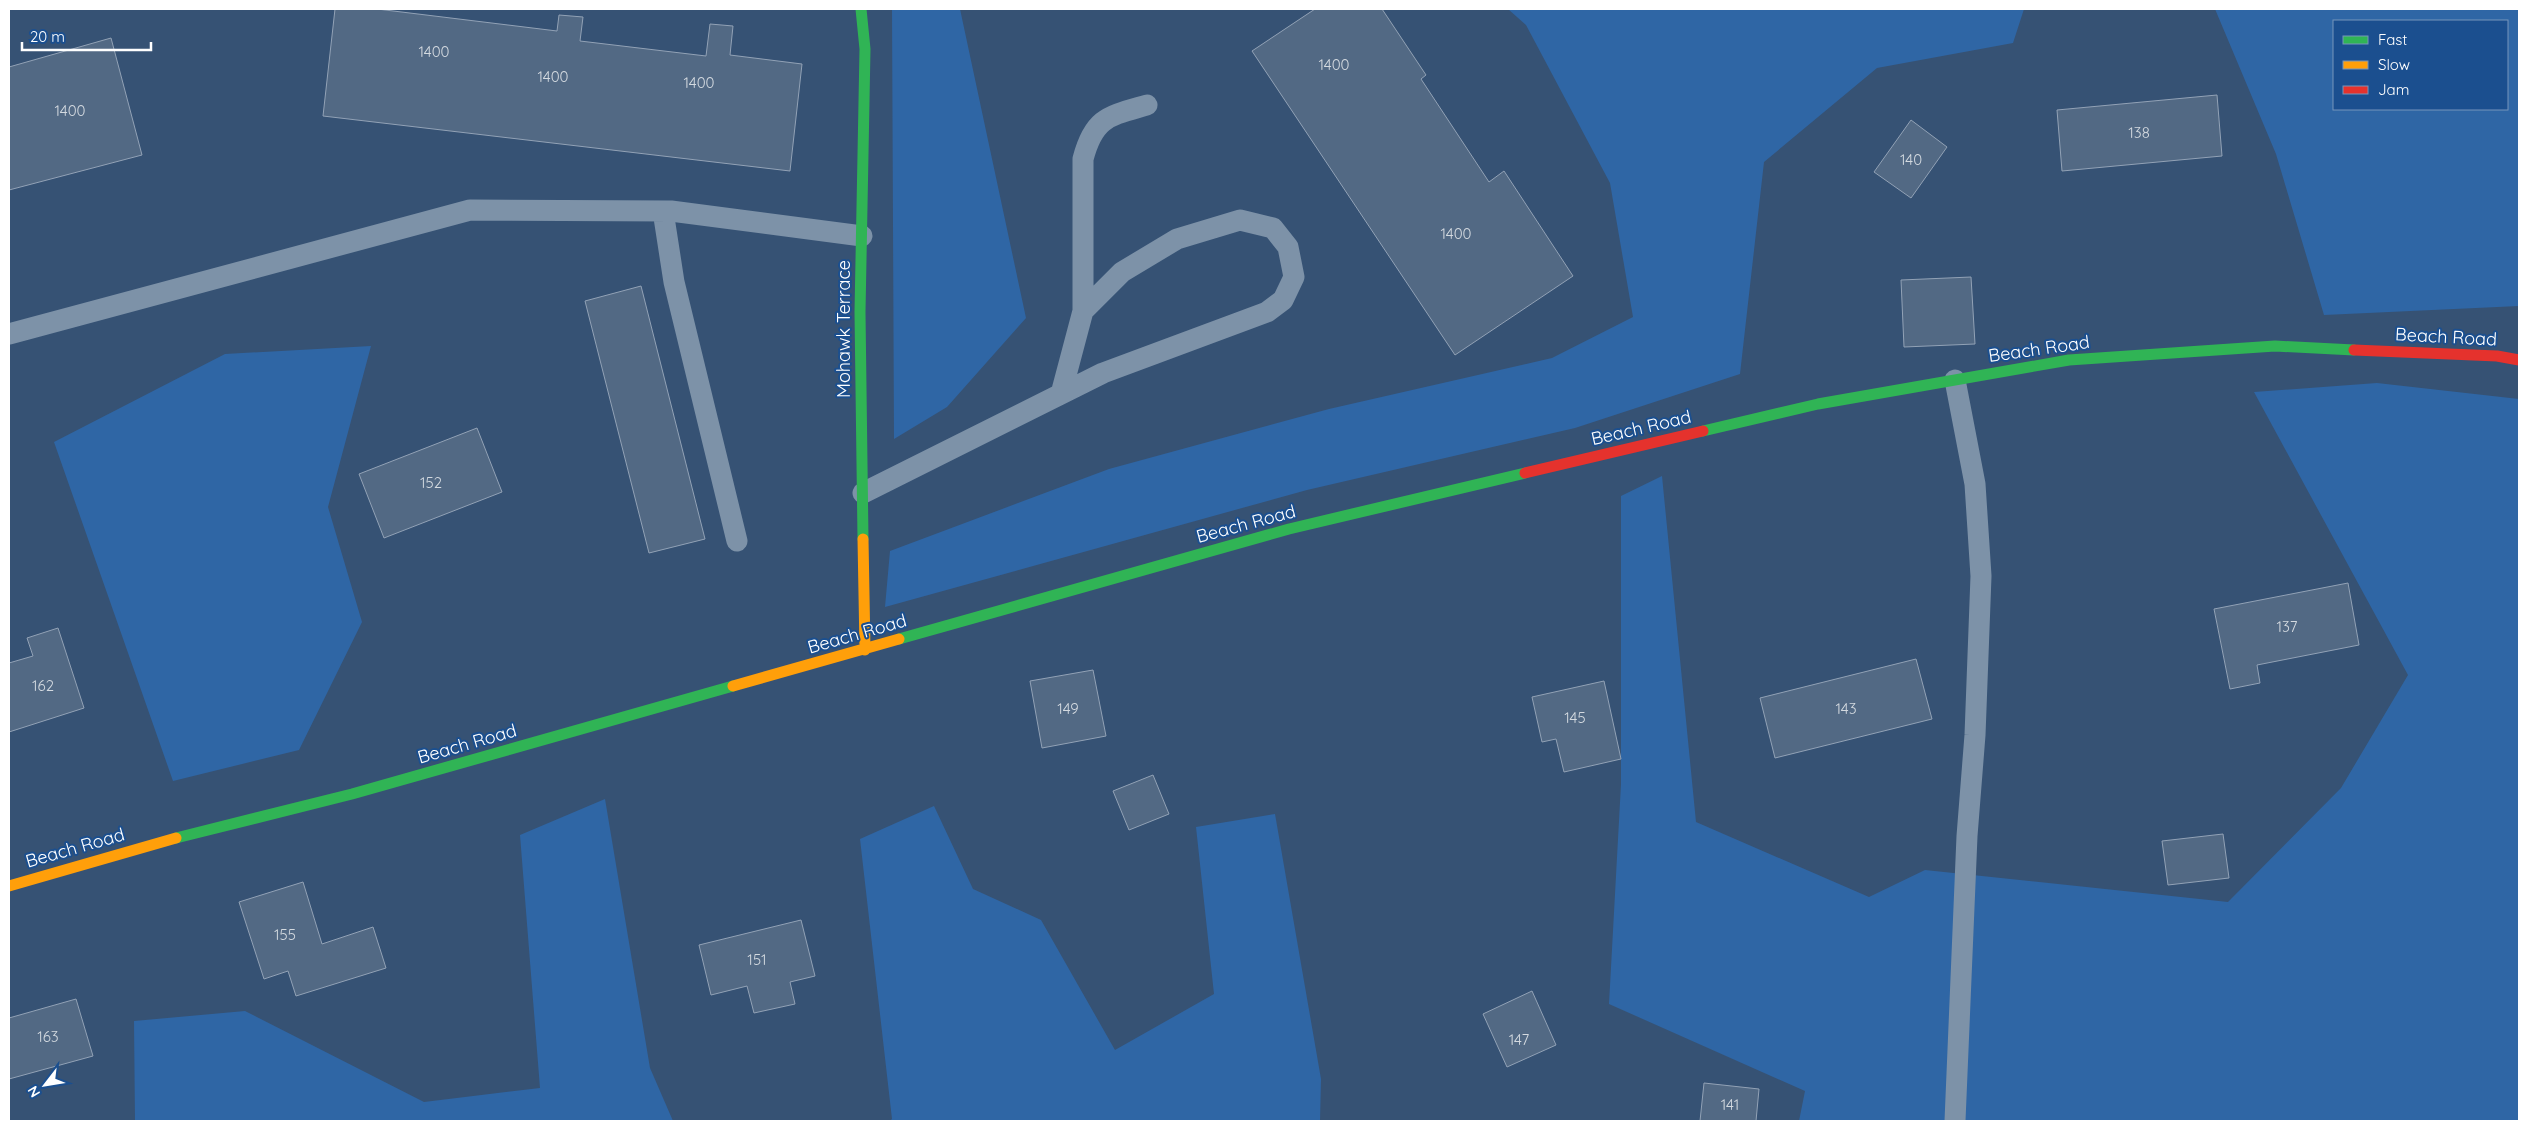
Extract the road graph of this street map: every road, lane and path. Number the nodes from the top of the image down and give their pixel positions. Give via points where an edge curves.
1 (861, 9) edge
2 (1147, 105) dead end
3 (663, 211) junction
4 (862, 236) junction
5 (1083, 311) junction
6 (9, 334) edge
7 (2519, 360) edge
8 (1955, 380) junction
9 (1061, 394) junction
10 (863, 493) junction
11 (737, 541) dead end
12 (865, 650) junction
13 (9, 886) edge
14 (1955, 1121) edge

1 - 4 street, Mohawk Terrace via 865,49
2 - 5 lane via 1112,115 1098,125 1088,140 1083,159
3 - 4 lane
3 - 6 lane via 470,210
3 - 11 lane via 674,282
4 - 10 street, Mohawk Terrace
5 - 9 lane
5 - 9 lane via 1122,272 1177,239 1240,220 1273,228 1288,247 1294,277 1283,300 1266,312 1103,373
7 - 8 street, Beach Road via 2497,356 2275,346 2069,360
8 - 12 street, Beach Road via 1818,404 1289,529
8 - 14 lane via 1975,484 1981,576
9 - 10 lane
10 - 12 street, Mohawk Terrace
12 - 13 street, Beach Road via 352,794 137,848

